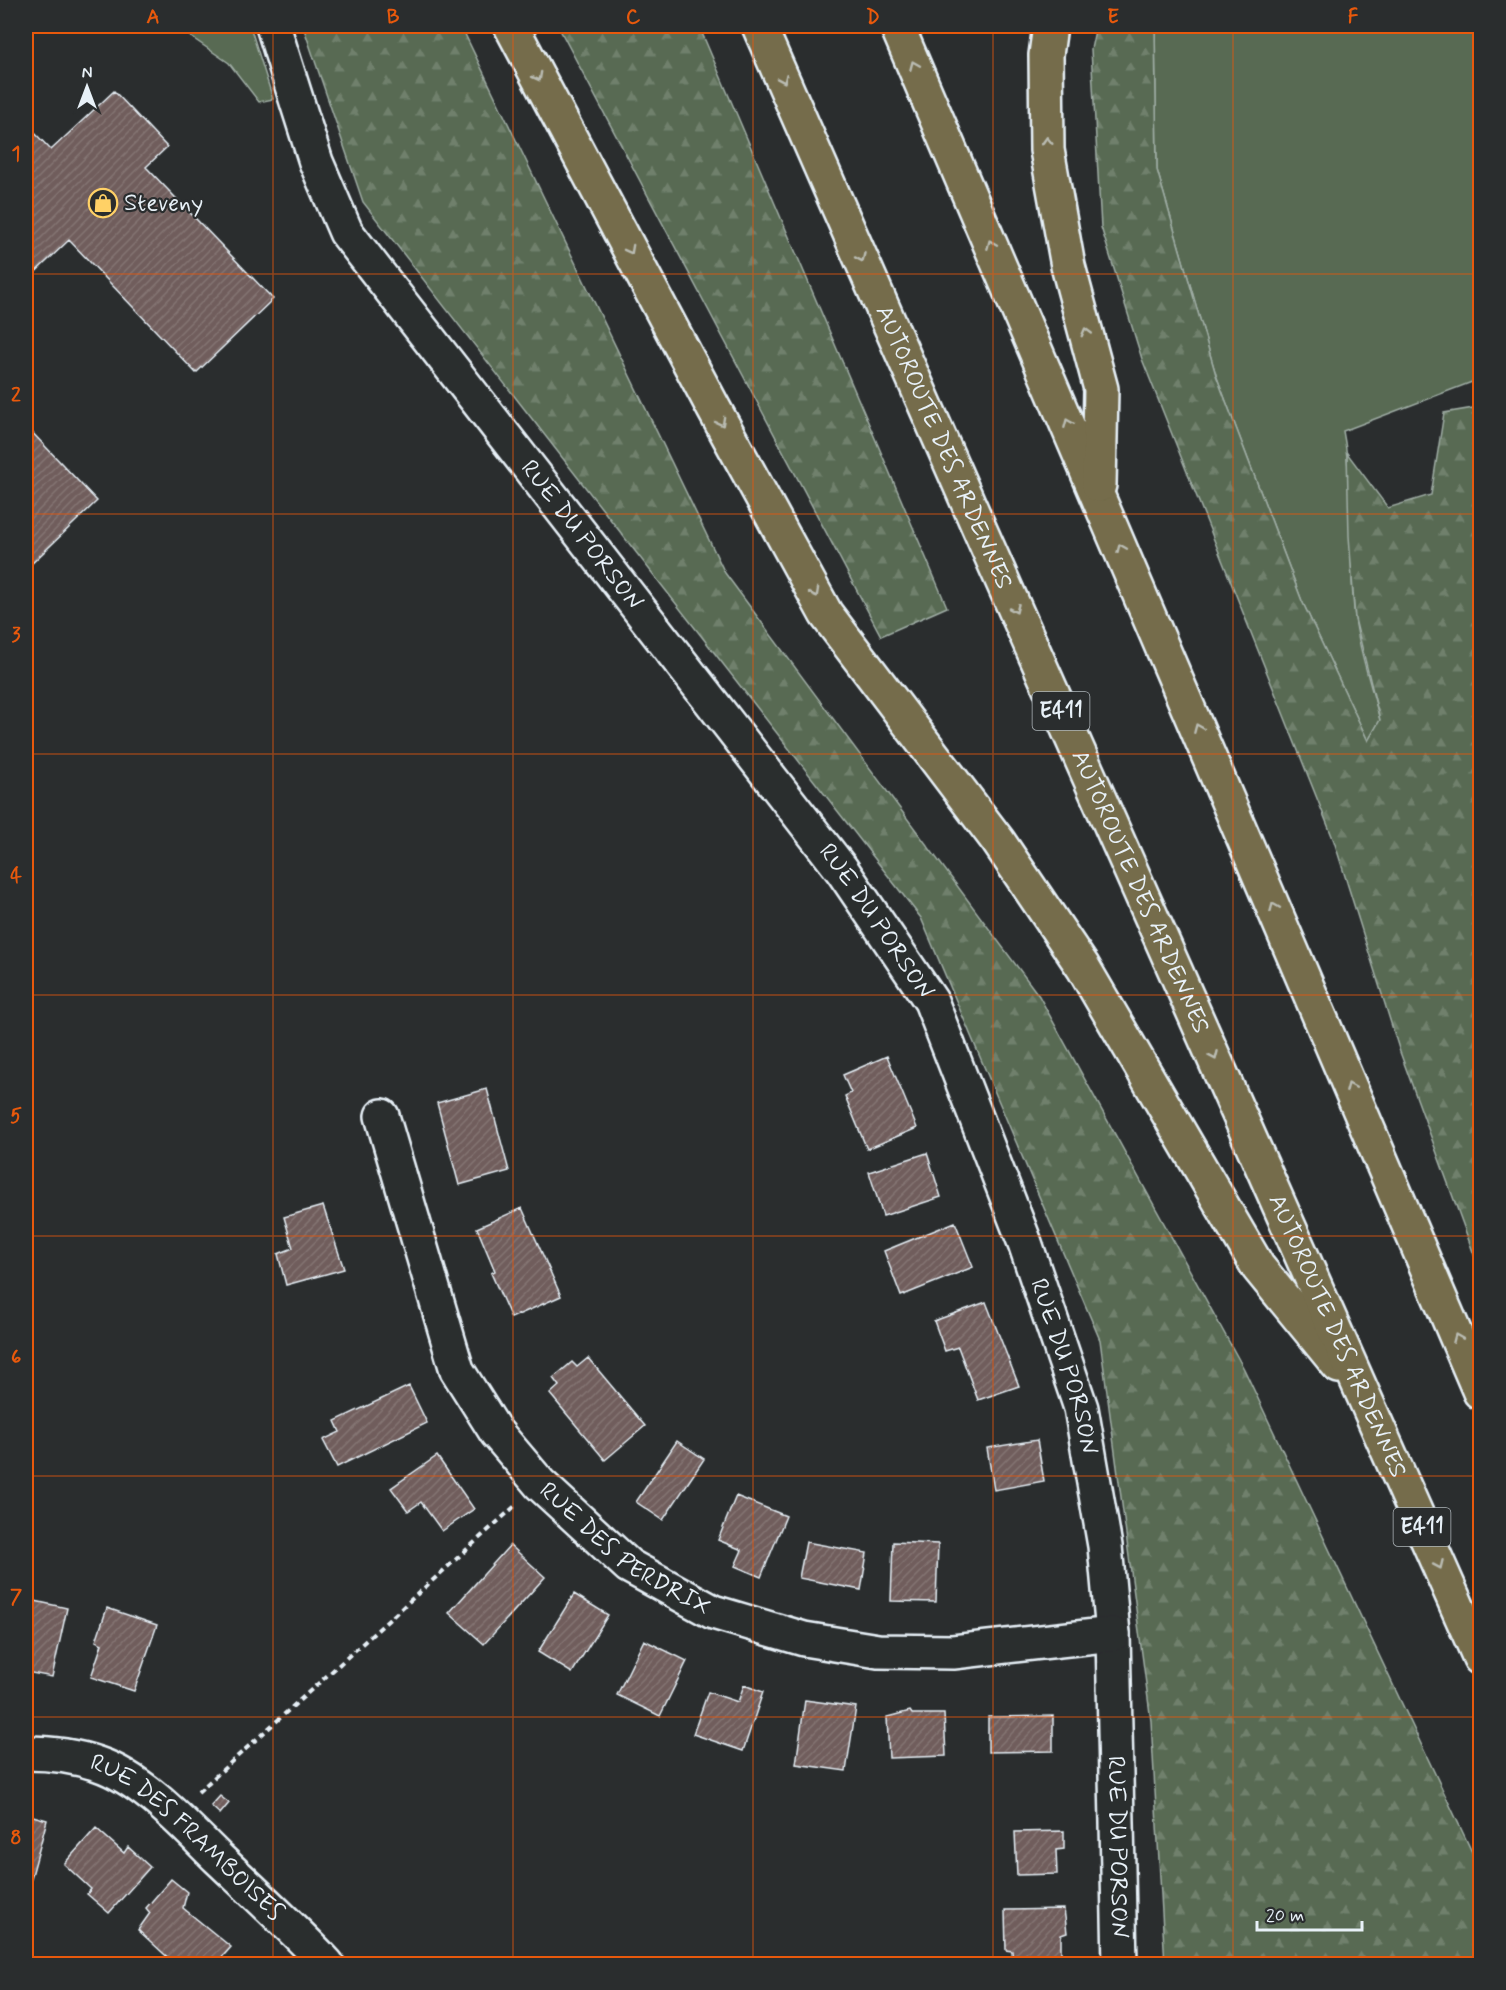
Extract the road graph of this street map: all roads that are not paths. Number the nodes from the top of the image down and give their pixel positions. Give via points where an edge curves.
1 (273, 26) edge
2 (511, 26) edge
3 (759, 26) edge
4 (897, 26) edge
5 (1050, 26) edge
6 (1099, 496) junction
7 (382, 1116) dead end
8 (1480, 1392) edge
9 (1364, 1396) junction
10 (1113, 1634) junction
11 (1480, 1658) edge
12 (26, 1753) edge
13 (327, 1965) edge
14 (1120, 1965) edge

1 - 10 street, RUE DU PORSON via 316,162 346,232 842,870 931,1001 1025,1243 1081,1408 1105,1546
2 -> 9 highway via 826,614 998,841 1083,967 1258,1267
3 -> 9 highway, AUTOROUTE DES ARDENNES / E411
6 -> 4 highway
6 -> 5 highway via 1101,389 1068,266 1047,150 1046,55
8 -> 6 highway
7 - 10 street, RUE DES PERDRIX via 457,1371 496,1432 540,1484 629,1566 713,1612 804,1640 878,1651 953,1652
9 -> 11 highway, AUTOROUTE DES ARDENNES / E411
10 - 14 street, RUE DU PORSON
12 - 13 street, RUE DES FRAMBOISES via 47,1753 98,1764 134,1782

